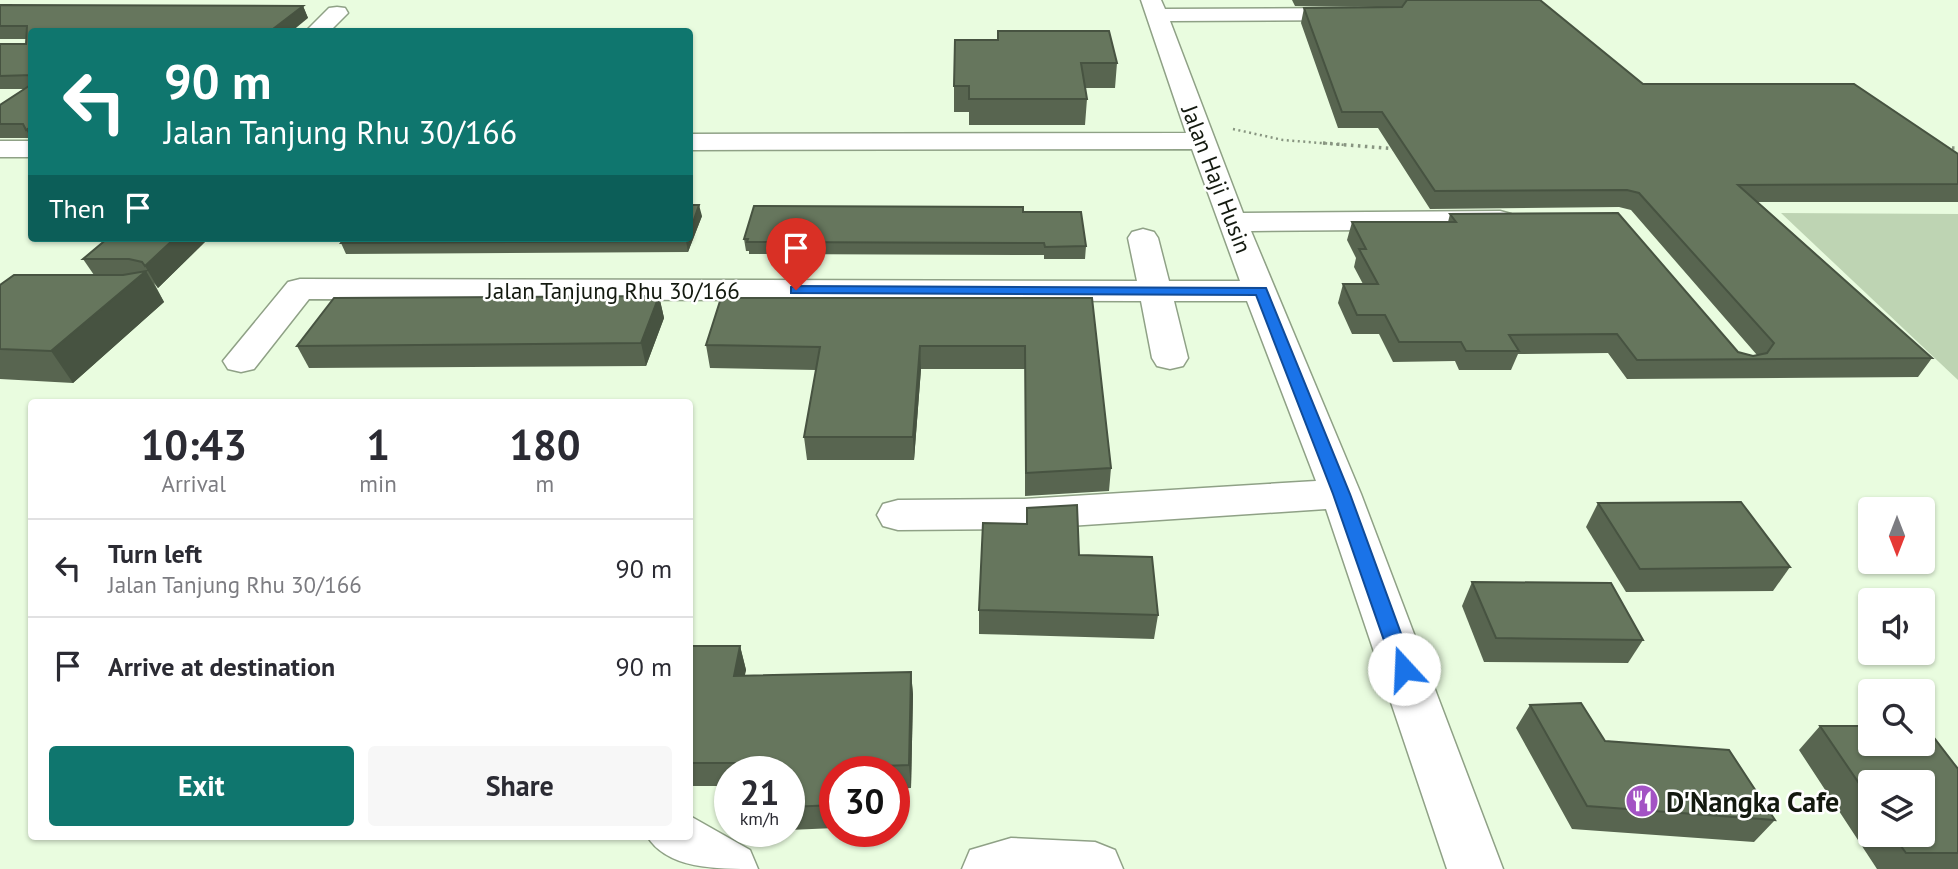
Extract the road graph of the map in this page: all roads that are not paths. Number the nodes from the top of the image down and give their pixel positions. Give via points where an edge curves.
1 (1154, 7) edge
2 (337, 13) dead end
3 (1376, 14) edge
4 (320, 28) edge
5 (1198, 131) junction
6 (693, 142) edge
7 (0, 149) edge
8 (28, 149) edge
9 (1523, 219) edge
10 (1232, 222) junction
11 (1143, 238) dead end
12 (1154, 291) junction
13 (1261, 291) junction
14 (1170, 358) dead end
15 (242, 361) dead end
16 (1341, 494) junction
17 (898, 515) dead end
18 (681, 840) edge
19 (730, 869) edge
20 (990, 869) edge
21 (1096, 869) edge
22 (1475, 869) edge

1 - 3 street
1 - 5 street, Jalan Haji Husin
2 - 4 street
5 - 6 street
5 - 10 street, Jalan Haji Husin
7 - 8 street
9 - 10 street
10 - 13 street, Jalan Haji Husin
11 - 12 street
12 - 13 street, Jalan Tanjung Rhu 30/166
12 - 14 street
12 - 15 street, Jalan Tanjung Rhu 30/166 via 300,289
13 - 16 street, Jalan Haji Husin
16 - 17 street via 1024,514
16 - 22 street, Jalan Haji Husin
18 - 19 street
20 - 21 street via 1010,865

